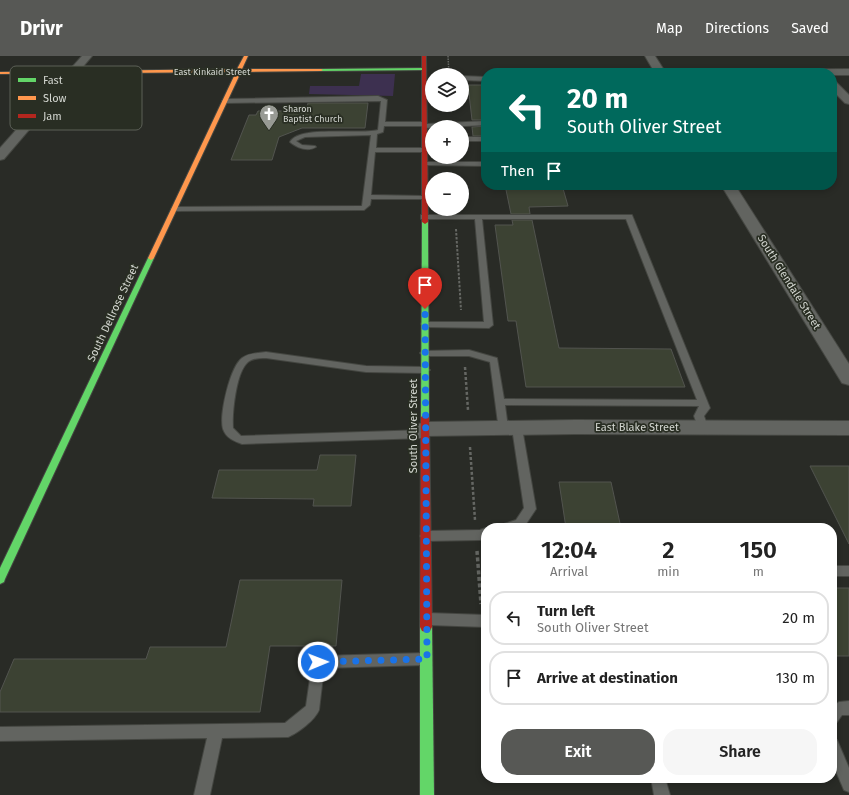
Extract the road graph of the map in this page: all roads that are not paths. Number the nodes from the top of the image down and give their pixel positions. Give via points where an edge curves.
1 (87, 56) edge
2 (246, 56) edge
3 (424, 56) edge
4 (650, 56) edge
5 (810, 61) dead end
6 (79, 66) edge
7 (426, 68) edge
8 (657, 68) edge
9 (816, 68) edge
10 (238, 72) junction
11 (837, 72) edge
12 (849, 72) edge
13 (142, 73) edge
14 (425, 76) edge
15 (469, 78) edge
16 (481, 78) edge
17 (837, 89) edge
18 (225, 101) junction
19 (849, 101) edge
20 (425, 109) edge
21 (481, 123) edge
22 (382, 124) junction
23 (424, 125) junction
24 (425, 128) edge
25 (23, 130) edge
26 (374, 133) junction
27 (469, 139) edge
28 (481, 140) edge
29 (314, 147) dead end
30 (425, 147) edge
31 (372, 150) junction
32 (424, 150) junction
33 (0, 156) edge
34 (424, 164) junction
35 (481, 164) edge
36 (731, 190) edge
37 (368, 197) junction
38 (424, 198) junction
39 (175, 209) junction
40 (424, 217) junction
41 (478, 217) junction
42 (425, 324) junction
43 (425, 353) junction
44 (425, 370) junction
45 (849, 379) edge
46 (500, 402) junction
47 (703, 403) junction
48 (703, 427) junction
49 (510, 428) junction
50 (849, 428) edge
51 (425, 432) junction
52 (521, 523) edge
53 (481, 535) edge
54 (426, 536) junction
55 (837, 571) edge
56 (849, 571) edge
57 (0, 579) edge
58 (426, 619) junction
59 (481, 621) edge
60 (427, 659) junction
61 (849, 708) edge
62 (837, 711) edge
63 (216, 731) junction
64 (0, 734) edge
65 (837, 757) edge
66 (659, 783) edge
67 (849, 785) edge
68 (202, 795) edge
69 (427, 795) edge
70 (662, 795) edge

1 - 6 street
2 - 10 street, South Dellrose Street
3 - 7 street, South Oliver Street
4 - 8 street
5 - 9 street
10 - 13 street, East Kinkaid Street
10 - 14 street, East Kinkaid Street
10 - 18 street, South Dellrose Street
11 - 12 street
15 - 16 lane
17 - 19 street
18 - 22 lane via 380,98 384,100
18 - 39 street, South Dellrose Street
20 - 23 street, South Oliver Street
21 - 23 lane
22 - 23 lane
22 - 26 lane via 381,131
23 - 24 street, South Oliver Street
25 - 33 street
26 - 29 lane via 304,135 293,142 301,147
26 - 31 lane
27 - 28 lane
30 - 32 street, South Oliver Street
31 - 32 lane
31 - 37 lane
32 - 34 street, South Oliver Street
34 - 35 lane
34 - 38 street, South Oliver Street
36 - 45 street, South Glendale Street
37 - 38 lane
37 - 39 lane via 366,207 357,209
38 - 40 street, South Oliver Street
39 - 57 street, South Dellrose Street
40 - 41 lane
40 - 42 street, South Oliver Street
41 - 42 lane via 489,325
41 - 47 lane via 629,217
42 - 43 street, South Oliver Street
43 - 44 street, South Oliver Street
43 - 46 lane via 483,355 494,360
44 - 51 street, South Oliver Street
44 - 51 lane via 366,369 253,356 242,362 237,374 228,428 231,434 242,440
46 - 47 lane
46 - 49 lane
47 - 48 lane via 705,408 699,416
48 - 49 street, East Blake Street
48 - 50 street, East Blake Street
49 - 51 street, East Blake Street
49 - 52 lane via 530,509
51 - 54 street, South Oliver Street
53 - 54 lane
54 - 58 street, South Oliver Street
55 - 56 lane
58 - 59 lane
58 - 60 street, South Oliver Street
60 - 63 lane via 318,662 312,710 288,730
60 - 69 street, South Oliver Street
61 - 62 lane
63 - 64 lane
63 - 68 lane
65 - 67 lane
66 - 70 lane

